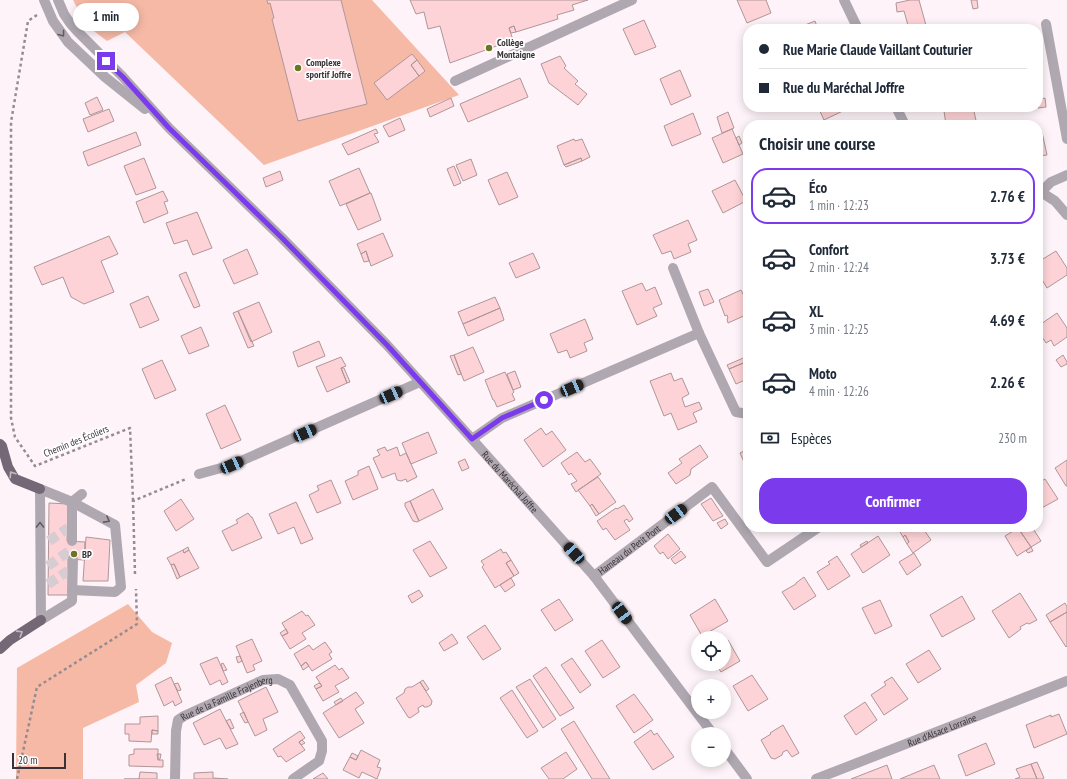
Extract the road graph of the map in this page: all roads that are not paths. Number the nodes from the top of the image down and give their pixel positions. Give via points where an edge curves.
1 (58, 0) edge
2 (632, 0) edge
3 (844, 0) edge
4 (45, 5) edge
5 (856, 24) edge
6 (1046, 24) dead end
7 (454, 81) dead end
8 (169, 128) junction
9 (1067, 139) edge
10 (1067, 175) edge
11 (1043, 189) edge
12 (1043, 194) edge
13 (1067, 214) edge
14 (673, 268) dead end
15 (699, 333) junction
16 (420, 382) junction
17 (743, 413) edge
18 (472, 439) junction
19 (0, 444) edge
20 (199, 474) road end
21 (40, 489) junction
22 (82, 494) dead end
23 (72, 502) junction
24 (743, 529) edge
25 (745, 532) edge
26 (812, 532) edge
27 (72, 541) dead end
28 (71, 566) dead end
29 (594, 576) junction
30 (72, 590) junction
31 (41, 620) junction
32 (0, 649) edge
33 (1067, 681) edge
34 (708, 727) edge
35 (731, 757) edge
36 (175, 779) edge
37 (293, 779) edge
38 (747, 779) edge
39 (816, 779) edge

1 - 8 street, Rue du Maréchal Joffre via 70,23
2 - 7 street
3 - 5 street
4 -> 8 street, Rue du Maréchal Joffre via 58,30 79,53
6 - 9 street
8 - 16 street, Rue du Maréchal Joffre via 387,345
10 - 11 street
12 - 13 street via 1055,201
14 - 15 street
15 - 17 street via 736,412
15 - 18 street via 502,418
16 - 18 street, Rue du Maréchal Joffre
16 - 20 street via 232,465
18 - 29 street, Rue du Maréchal Joffre
21 -> 19 main road via 15,479
21 - 23 street
31 -> 21 street via 44,544
22 - 23 street
23 - 27 street
23 -> 30 street via 115,525 121,587 115,592
24 - 29 street, Hameau du Petit Pont via 712,487
25 - 26 street, Hameau du Petit Pont via 767,562
28 - 30 street
29 - 34 street, Rue du Maréchal Joffre
30 - 31 street via 72,601
32 -> 31 main road
33 - 39 street, Rue d'Alsace Lorraine
35 - 38 street
36 - 37 street, Rue de la Famille Frajenberg via 178,720 263,680 278,679 290,685 322,741 319,761

